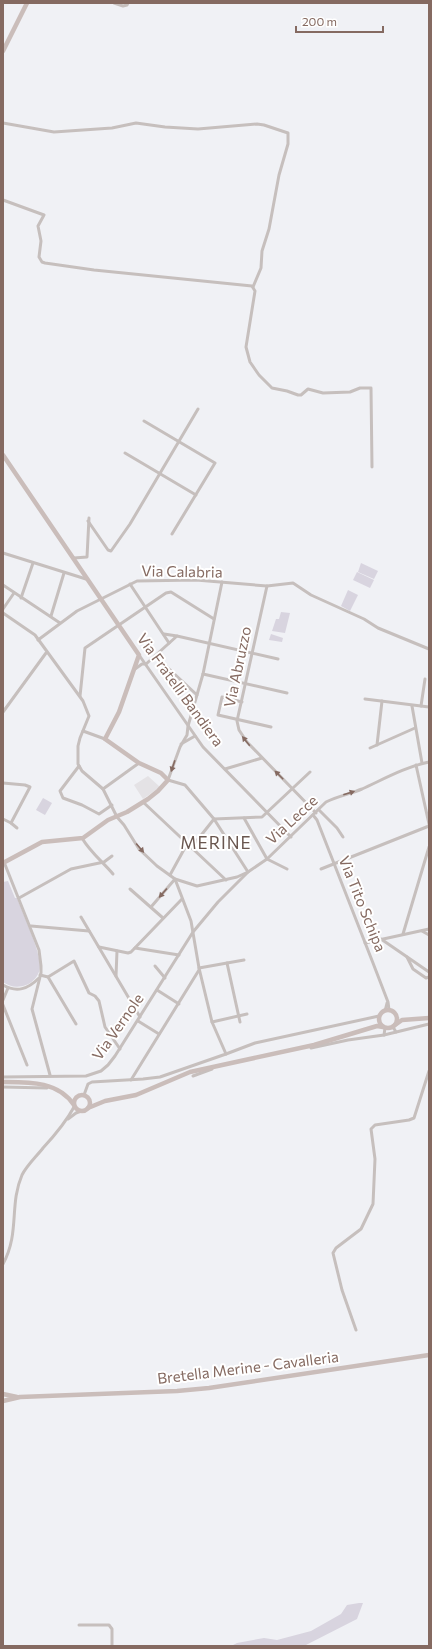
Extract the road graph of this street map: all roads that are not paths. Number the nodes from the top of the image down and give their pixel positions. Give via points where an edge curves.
1 (28, 3) edge
2 (114, 3) edge
3 (128, 3) edge
4 (3, 52) edge
5 (3, 123) edge
6 (3, 200) edge
7 (253, 287) junction
8 (198, 409) dead end
9 (144, 421) dead end
10 (179, 441) junction
11 (125, 453) dead end
12 (3, 455) edge
13 (372, 467) dead end
14 (160, 473) junction
15 (196, 495) junction
16 (172, 534) dead end
17 (3, 553) edge
18 (74, 558) junction
19 (33, 562) junction
20 (64, 573) junction
21 (88, 579) junction
22 (222, 582) junction
23 (130, 584) junction
24 (3, 585) edge
25 (267, 586) junction
26 (14, 593) junction
27 (22, 598) junction
28 (101, 598) junction
29 (145, 607) junction
30 (3, 609) edge
31 (3, 613) edge
32 (51, 616) junction
33 (214, 619) junction
34 (60, 623) junction
35 (118, 625) junction
36 (164, 634) junction
37 (177, 636) junction
38 (38, 640) junction
39 (169, 643) junction
40 (209, 643) junction
41 (429, 649) edge
42 (46, 653) junction
43 (253, 653) junction
44 (139, 655) junction
45 (155, 656) junction
46 (278, 659) dead end
47 (146, 664) junction
48 (134, 670) junction
49 (203, 674) junction
50 (425, 679) dead end
51 (247, 684) junction
52 (287, 693) dead end
53 (197, 695) junction
54 (80, 696) junction
55 (364, 699) dead end
56 (382, 701) junction
57 (242, 702) junction
58 (412, 706) junction
59 (421, 706) junction
60 (429, 707) edge
61 (3, 712) edge
62 (238, 720) junction
63 (188, 726) junction
64 (271, 727) dead end
65 (415, 728) junction
66 (83, 731) junction
67 (195, 736) junction
68 (105, 739) junction
69 (181, 744) junction
70 (377, 745) junction
71 (370, 748) dead end
72 (262, 758) junction
73 (429, 762) edge
74 (139, 763) junction
75 (422, 763) junction
76 (416, 765) junction
77 (79, 766) junction
78 (225, 769) junction
79 (310, 772) dead end
80 (168, 780) junction
81 (4, 785) edge
82 (103, 788) junction
83 (292, 789) junction
84 (143, 802) junction
85 (112, 805) junction
86 (267, 813) junction
87 (316, 813) junction
88 (428, 816) edge
89 (117, 817) junction
90 (244, 818) junction
91 (3, 819) edge
92 (214, 819) junction
93 (11, 823) junction
94 (429, 825) edge
95 (17, 828) dead end
96 (291, 837) junction
97 (343, 837) dead end
98 (82, 838) junction
99 (186, 844) junction
100 (429, 847) edge
101 (191, 848) junction
102 (112, 856) dead end
103 (268, 859) junction
104 (3, 862) edge
105 (104, 862) junction
106 (334, 864) junction
107 (287, 869) dead end
108 (321, 869) dead end
109 (248, 872) junction
110 (113, 874) dead end
111 (170, 875) junction
112 (175, 879) junction
113 (226, 880) junction
114 (130, 889) dead end
115 (19, 898) junction
116 (182, 899) junction
117 (151, 907) junction
118 (81, 918) dead end
119 (163, 918) junction
120 (31, 926) junction
121 (429, 929) edge
122 (422, 930) junction
123 (89, 931) junction
124 (193, 931) junction
125 (403, 934) junction
126 (429, 935) edge
127 (381, 939) junction
128 (365, 943) junction
129 (99, 947) junction
130 (135, 948) junction
131 (117, 951) junction
132 (179, 955) junction
133 (407, 957) junction
134 (244, 960) dead end
135 (227, 963) junction
136 (154, 966) dead end
137 (199, 969) junction
138 (429, 972) edge
139 (116, 976) junction
140 (39, 977) junction
141 (48, 977) junction
142 (429, 977) edge
143 (165, 978) junction
144 (3, 985) edge
145 (8, 988) junction
146 (157, 990) junction
147 (3, 1000) edge
148 (179, 1004) junction
149 (3, 1005) edge
150 (387, 1010) junction
151 (247, 1014) dead end
152 (396, 1015) junction
153 (239, 1016) junction
154 (140, 1017) junction
155 (379, 1018) junction
156 (429, 1018) edge
157 (410, 1019) junction
158 (138, 1021) junction
159 (212, 1022) junction
160 (240, 1022) dead end
161 (76, 1024) dead end
162 (429, 1024) edge
163 (394, 1026) junction
164 (384, 1028) junction
165 (367, 1029) junction
166 (396, 1032) junction
167 (159, 1034) junction
168 (384, 1035) junction
169 (120, 1049) junction
170 (226, 1054) junction
171 (27, 1065) dead end
172 (429, 1071) edge
173 (50, 1075) junction
174 (193, 1076) dead end
175 (3, 1077) edge
176 (131, 1080) junction
177 (3, 1082) edge
178 (3, 1087) edge
179 (52, 1088) junction
180 (62, 1093) junction
181 (84, 1095) junction
182 (77, 1096) junction
183 (89, 1099) junction
184 (105, 1101) junction
185 (74, 1106) junction
186 (88, 1108) junction
187 (81, 1111) junction
188 (67, 1120) junction
189 (3, 1264) edge
190 (356, 1330) dead end
191 (429, 1355) edge
192 (3, 1394) edge
193 (20, 1397) junction
194 (3, 1401) edge
195 (78, 1625) dead end
196 (112, 1646) edge

1 - 4 street
2 - 3 street via 123,6
5 - 7 street via 54,132 112,128 136,123 198,129 258,124 288,133 288,144 262,251 261,268
6 - 7 street via 44,215 38,226 41,241 39,257 42,262
7 - 13 street via 246,347 256,372 272,388 298,395 308,390 323,393 371,388
8 - 10 street
9 - 10 street
10 - 14 street
10 - 15 street via 215,463
11 - 14 street
12 - 18 street, Via Fratelli Bandiera
14 - 15 street
14 - 18 street via 111,551 88,519 87,557
15 - 16 street
17 - 19 street
18 - 21 street, Via Fratelli Bandiera
19 - 20 street
19 - 27 street
20 - 21 street
20 - 32 street
21 - 28 street, Via Fratelli Bandiera
22 - 23 street, Via Calabria via 141,580
22 - 25 street, Via Calabria
22 - 33 street
23 - 28 street, Via Calabria
23 - 29 street
24 - 26 street
25 - 41 street, Via Calabria via 293,583 311,595 378,628
25 - 43 street, Via Abruzzo
26 - 27 street
26 - 30 street
27 - 32 street
28 - 34 street, Via Calabria
28 - 35 street, Via Fratelli Bandiera
29 - 33 street via 169,592
29 - 35 street
29 - 36 street
31 - 38 street via 35,635
32 - 34 street
33 - 40 street
34 - 38 street, Via Calabria
35 - 44 street, Via Fratelli Bandiera
35 - 54 street via 85,648
36 - 37 street
36 - 39 street
37 - 39 street
37 - 40 street
38 - 42 street
39 - 45 street
40 - 43 street
40 - 49 street
42 - 54 street
42 - 61 street
43 - 46 street
43 - 51 street, Via Abruzzo
44 - 47 street, Via Fratelli Bandiera
44 - 48 street
45 - 47 street
45 - 53 street
47 - 48 street
47 - 63 street, Via Fratelli Bandiera
48 - 68 street via 119,712
49 - 51 street
49 - 53 street
50 - 59 street
51 - 52 street
51 - 57 street, Via Abruzzo
53 - 63 street
54 - 66 street via 89,716
55 - 56 street
56 - 58 street
56 - 70 street
57 - 62 street, Via Abruzzo
57 - 62 street via 222,697 218,716
58 - 59 street
58 - 65 street
59 - 60 street
62 - 64 street, Via Abruzzo
72 -> 62 street via 243,738
63 - 67 street, Via Fratelli Bandiera
63 - 69 street via 187,735
65 - 70 street
65 - 75 street
66 - 68 street
66 - 77 street via 78,746
67 - 69 street
67 - 78 street, Via Fratelli Bandiera
68 - 74 street
69 -> 80 street
70 - 71 street
72 - 78 street
83 -> 72 street
73 - 75 street, Via Lecce
74 - 80 street via 161,773
74 - 82 street
75 - 76 street, Via Lecce
87 -> 76 street, Via Lecce via 326,802 336,797
76 - 88 street
77 - 82 street
77 - 85 street via 60,791 63,798 99,814
78 - 86 street, Via Fratelli Bandiera
79 - 83 street
80 - 84 street
80 - 92 street via 185,785
81 - 93 street via 30,787
82 - 85 street, Via Lecce
83 - 86 street
83 - 87 street
84 - 89 street
84 - 99 street
85 - 89 street, Via Lecce
86 - 90 street via 262,817
86 - 96 street, Via Fratelli Bandiera
87 - 96 street, Via Lecce
87 - 97 street via 337,828
87 - 106 street, Via Tito Schipa
88 - 94 street
89 - 98 street via 108,820
89 -> 111 street, Via Lecce via 139,849
90 - 92 street
90 - 103 street
91 - 93 street
92 - 101 street
92 - 109 street
93 - 95 street
94 - 106 street
96 - 103 street, Via Lecce
98 - 104 street via 42,842
98 - 105 street via 88,849
99 - 101 street
99 - 111 street
100 - 125 street
101 - 113 street
102 - 105 street
103 - 107 street
103 - 109 street, Via Lecce
104 - 115 street
105 - 110 street
105 - 115 street via 71,869
106 - 108 street
106 - 128 street, Via Tito Schipa
109 - 113 street, Via Lecce
109 - 124 street, Via Vernole
111 - 112 street, Via Lecce
112 - 113 street, Via Lecce via 197,886
112 - 116 street
112 -> 117 street
114 - 117 street
115 - 120 street
116 - 119 street
116 - 124 street
117 - 119 street
118 - 123 street
119 - 130 street
120 - 123 street
120 - 140 street via 41,958
121 - 122 street
122 - 125 street
122 - 126 street
123 - 129 street
124 - 132 street, Via Vernole
124 - 137 street
125 - 127 street
127 - 128 street
127 - 133 street
128 - 150 street, Via Tito Schipa via 388,1002
129 - 131 street
129 - 139 street
130 - 131 street via 128,953
130 - 132 street
131 - 139 street
132 - 143 street, Via Vernole
133 - 138 street
133 - 142 street via 413,969 426,978
134 - 135 street
135 - 137 street
135 - 153 street
136 - 143 street
137 - 148 street
137 - 159 street
139 - 154 street
140 - 141 street
140 - 145 street via 23,989
140 - 173 street via 32,1009
141 - 161 street
141 - 169 street via 74,961 89,993 99,1001 105,1027
143 - 146 street, Via Vernole
144 - 145 street
145 - 147 street
146 - 148 street
146 - 154 street, Via Vernole
148 - 167 street
149 - 171 street
150 - 152 street
150 - 155 street
151 - 153 street
152 - 157 street
152 - 163 street
153 - 159 street
153 - 160 street
154 - 158 street, Via Vernole
155 - 164 street
155 - 165 street
155 - 170 street via 255,1043
156 - 157 street
157 - 163 street via 402,1020
158 - 167 street
158 - 169 street, Via Vernole
159 - 170 street
162 - 166 street
163 - 164 street
163 - 166 street
164 - 165 street via 377,1026
164 - 168 street
165 - 184 street via 314,1044 190,1072 136,1095
166 - 168 street
167 - 176 street
168 - 174 street via 233,1064
169 - 173 street, Via Vernole via 108,1065 96,1073 81,1076
170 - 176 street via 160,1077
172 - 190 street via 414,1118 375,1125 371,1129 375,1154 373,1204 361,1229 333,1253
173 - 175 street, Via Vernole
176 - 181 street via 92,1082 88,1084
177 - 179 street via 30,1082
178 - 179 street
179 - 180 street
180 - 182 street
180 - 185 street
181 - 182 street
181 - 183 street
182 - 185 street
183 - 184 street
183 - 186 street
184 - 186 street
185 - 187 street
185 - 188 street
186 - 187 street
187 - 188 street
188 - 189 street via 22,1174 16,1192 12,1242
191 - 193 street, Bretella Merine - Cavalleria via 209,1388
192 - 193 street, Bretella Merine - Cavalleria
193 - 194 street, Bretella Merine - Cavalleria
195 - 196 street via 109,1625 112,1629

